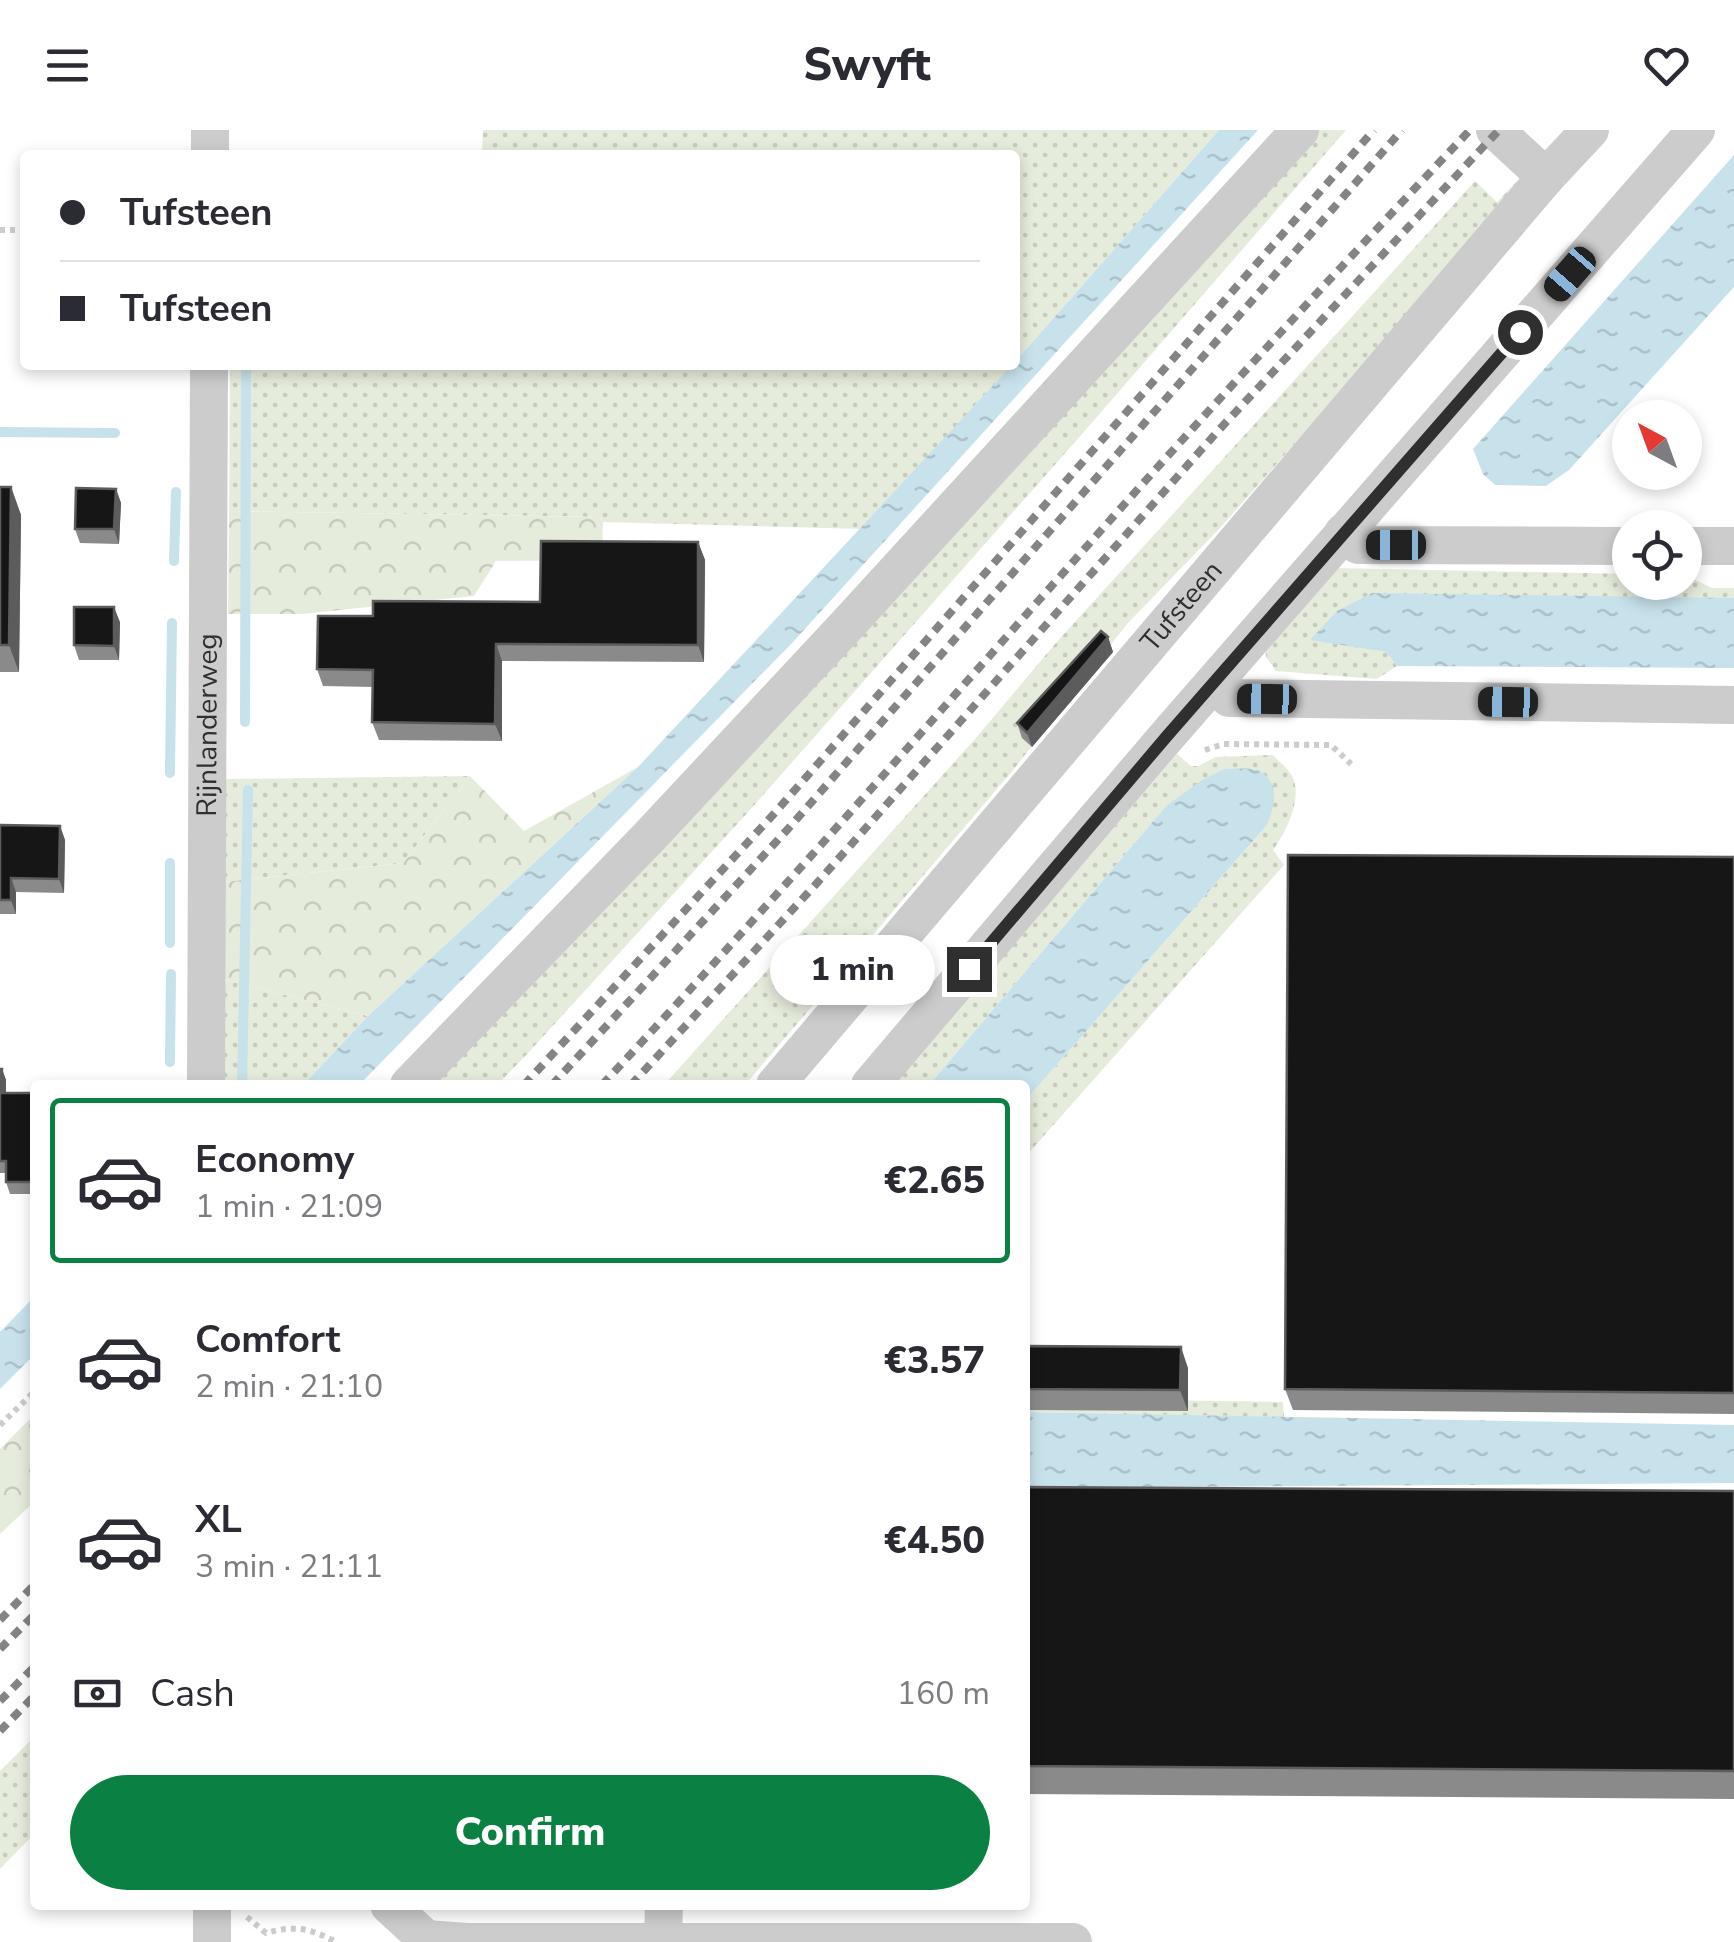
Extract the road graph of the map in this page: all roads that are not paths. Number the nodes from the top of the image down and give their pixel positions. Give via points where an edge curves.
1 (1300, 130) edge
2 (1496, 130) edge
3 (1590, 130) edge
4 (1696, 130) edge
5 (1546, 177) junction
6 (209, 370) edge
7 (1343, 533) junction
8 (1612, 546) edge
9 (1702, 546) edge
10 (1734, 546) edge
11 (1213, 684) junction
12 (1734, 705) edge
13 (206, 1080) edge
14 (414, 1080) edge
15 (779, 1080) edge
16 (874, 1080) edge
17 (394, 1910) edge
18 (664, 1923) edge
19 (1073, 1942) edge

1 - 14 street via 821,653
2 - 5 street
3 - 5 street, Tufsteen
4 - 7 street
5 - 15 street, Tufsteen
6 - 13 street, Rijnlanderweg
7 - 8 street via 1358,545
7 - 11 street
9 - 10 street
11 - 12 street via 1229,698
11 - 16 street
17 - 18 street via 426,1940 467,1942
18 - 19 street

